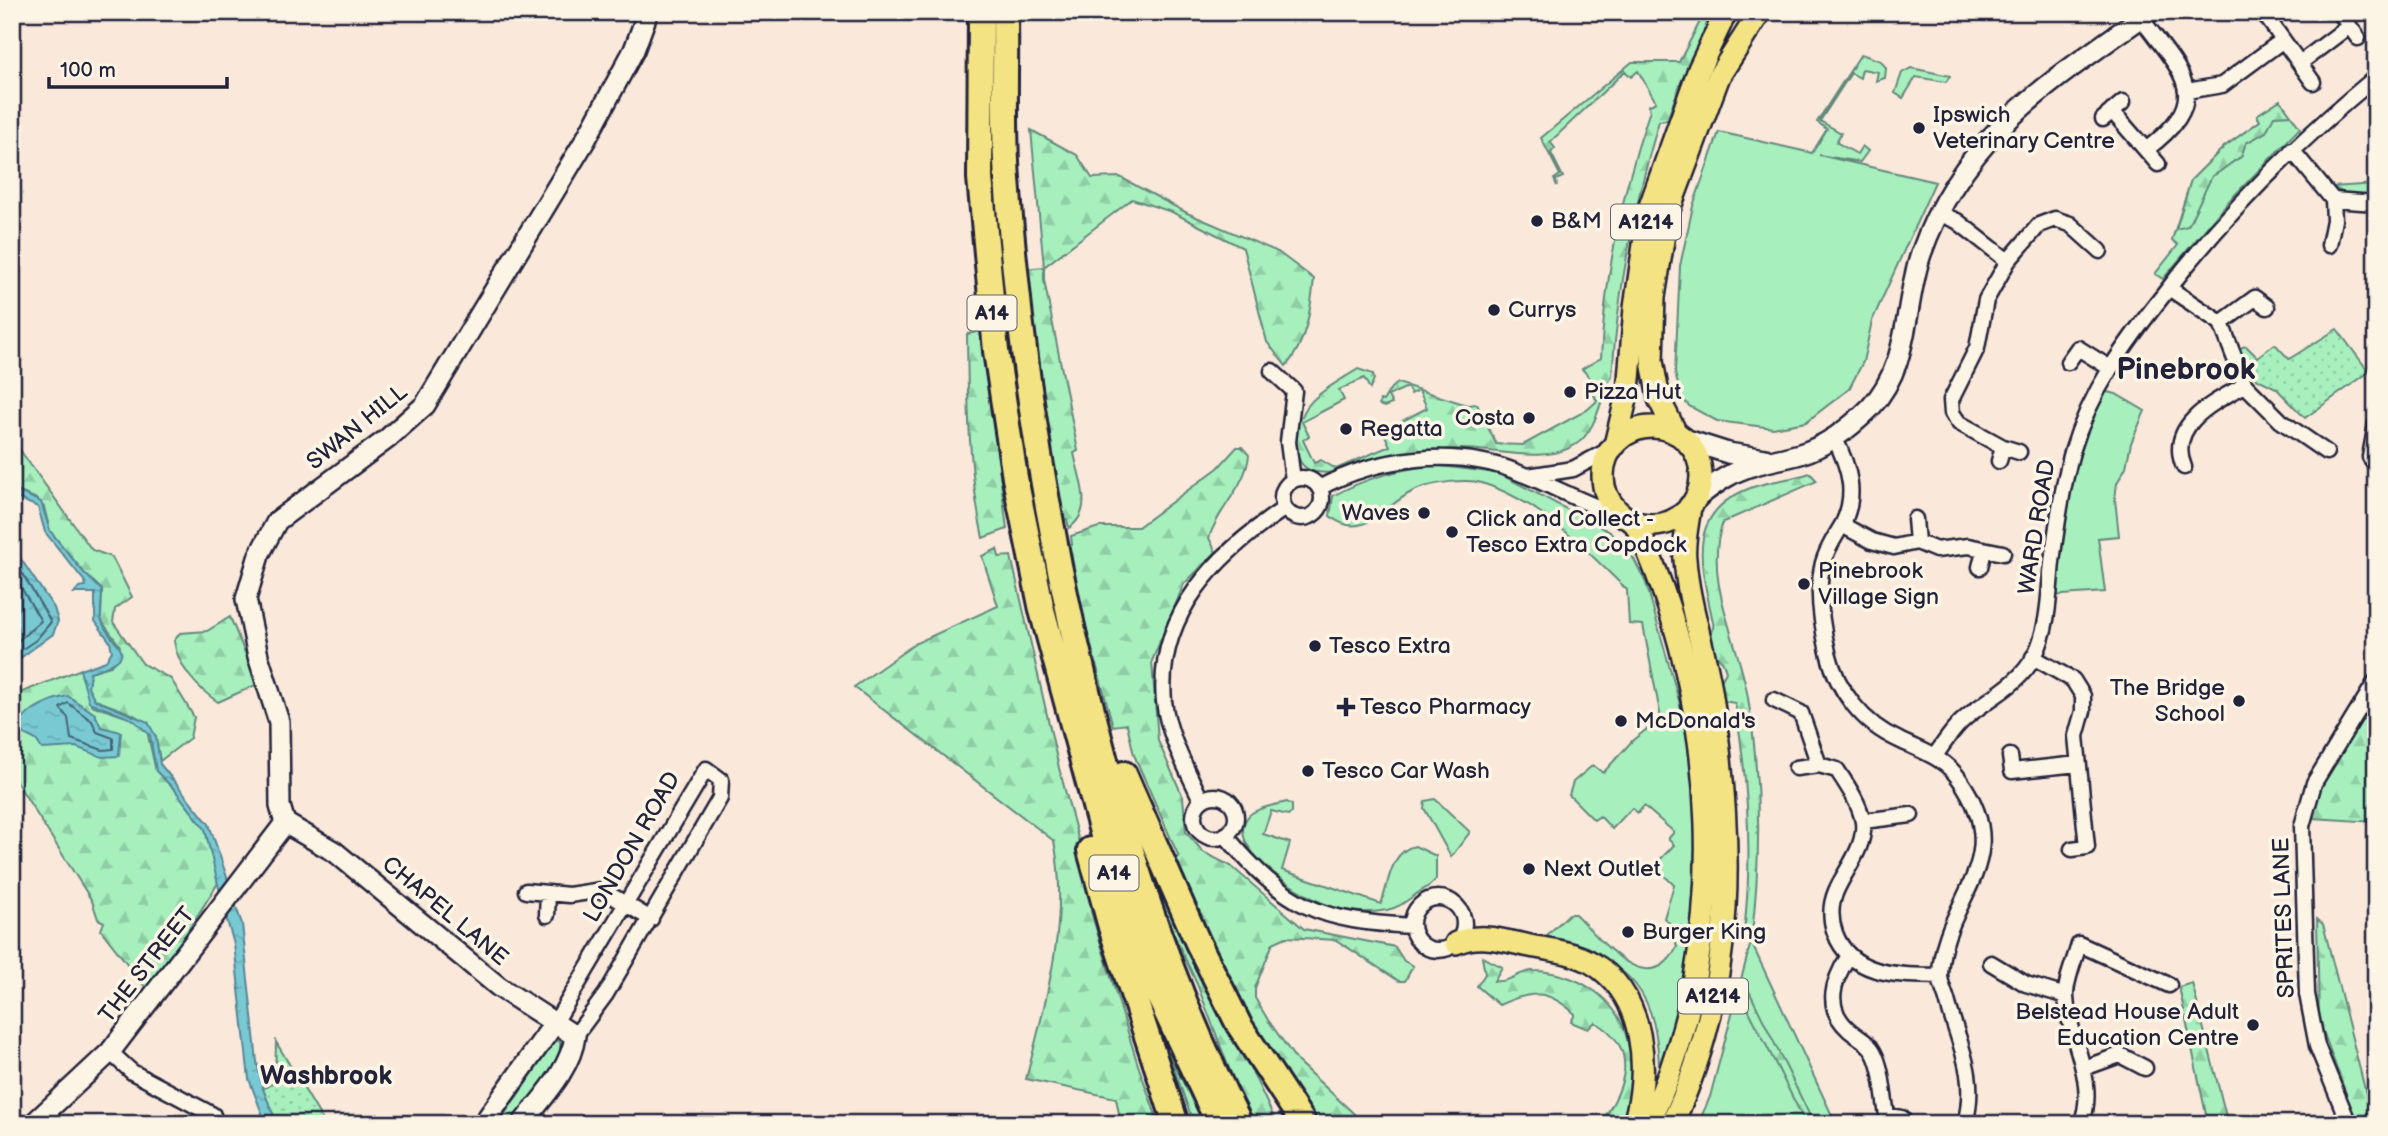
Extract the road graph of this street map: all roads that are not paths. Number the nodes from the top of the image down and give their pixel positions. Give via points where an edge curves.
1 (648, 12) edge
2 (981, 12) edge
3 (1005, 12) edge
4 (1726, 12) edge
5 (1760, 12) edge
6 (2263, 12) edge
7 (2340, 13) edge
8 (2145, 15) edge
9 (2283, 40) junction
10 (2300, 63) junction
11 (2376, 77) edge
12 (2313, 82) dead end
13 (2187, 91) junction
14 (2112, 111) dead end
15 (2147, 149) junction
16 (2292, 150) junction
17 (2158, 164) dead end
18 (2333, 200) junction
19 (2376, 204) edge
20 (1938, 213) junction
21 (2329, 244) dead end
22 (2101, 251) dead end
23 (2008, 261) junction
24 (2169, 288) junction
25 (2258, 297) dead end
26 (2221, 323) junction
27 (2068, 362) dead end
28 (2110, 368) junction
29 (1272, 371) dead end
30 (2245, 385) junction
31 (2375, 424) edge
32 (1680, 436) junction
33 (1835, 439) junction
34 (1613, 447) junction
35 (2018, 452) dead end
36 (2326, 452) dead end
37 (1773, 460) junction
38 (2376, 465) edge
39 (2184, 467) dead end
40 (1527, 476) junction
41 (1293, 480) junction
42 (1319, 488) junction
43 (1693, 503) junction
44 (1285, 508) junction
45 (1630, 519) junction
46 (1915, 519) dead end
47 (1842, 525) junction
48 (1917, 542) junction
49 (1984, 551) junction
50 (2003, 553) dead end
51 (1980, 567) dead end
52 (1042, 610) junction
53 (2034, 657) junction
54 (1083, 677) junction
55 (2376, 681) edge
56 (1774, 700) dead end
57 (1935, 755) junction
58 (2010, 755) dead end
59 (2078, 764) junction
60 (1819, 765) junction
61 (1796, 768) dead end
62 (1201, 800) junction
63 (1911, 815) dead end
64 (1863, 821) junction
65 (285, 823) junction
66 (1225, 835) junction
67 (2072, 849) dead end
68 (526, 891) dead end
69 (548, 894) junction
70 (628, 905) junction
71 (547, 915) dead end
72 (651, 919) junction
73 (1412, 926) junction
74 (1456, 943) junction
75 (1848, 957) junction
76 (1991, 963) dead end
77 (1940, 976) junction
78 (2169, 985) dead end
79 (2066, 996) junction
80 (556, 1021) junction
81 (575, 1035) junction
82 (110, 1052) junction
83 (2084, 1068) junction
84 (2145, 1068) dead end
85 (213, 1115) dead end
86 (1902, 1118) dead end
87 (33, 1124) edge
88 (483, 1124) edge
89 (522, 1124) edge
90 (1176, 1124) edge
91 (1219, 1124) edge
92 (1240, 1124) edge
93 (1304, 1124) edge
94 (1634, 1124) edge
95 (1648, 1124) edge
96 (1672, 1124) edge
97 (1965, 1124) edge
98 (2081, 1124) edge
99 (2348, 1124) edge

1 - 65 street, SWAN HILL via 634,50 586,139 425,405 277,521 259,555 246,599 279,722 280,806
2 - 52 highway, A14 via 980,178 996,351
3 - 54 highway, A14 via 1006,176 1021,337 1040,470
4 - 34 main road, A1214 via 1699,69 1649,209 1628,391
5 - 32 main road, A1214 via 1719,76 1668,215 1654,297 1652,361 1659,399
6 - 9 street
7 - 10 street via 2353,32
8 - 13 street
8 - 20 street via 2015,111 1965,166
9 - 10 street
9 - 13 street via 2222,85
10 - 12 street
11 - 16 street, WARD ROAD
13 - 15 street via 2182,116
14 - 15 street
15 - 17 street
16 - 18 street
16 - 24 street, WARD ROAD via 2215,230
18 - 19 street
18 - 21 street
20 - 23 street via 1957,221
20 - 33 street via 1913,284 1897,366 1871,407
22 - 23 street via 2070,224 2055,219 2039,225
23 - 35 street via 1986,300 1977,348 1951,400 1959,423 2001,454
24 - 26 street
24 - 28 street, WARD ROAD
25 - 26 street
26 - 30 street
27 - 28 street via 2078,348
28 - 53 street, WARD ROAD via 2072,454 2046,616
29 - 41 street via 1294,391 1288,442
30 - 36 street via 2281,421
30 - 39 street via 2210,404 2184,429 2178,454
31 - 38 street via 2370,457
32 - 34 main road via 1651,427 1637,429
32 - 37 street via 1728,453
32 - 43 main road via 1699,463 1701,482
33 - 37 street
33 - 47 street via 1850,481
34 - 40 street via 1573,469
34 - 45 main road via 1606,460 1604,483 1612,504
37 - 43 street via 1726,477
40 - 42 street via 1483,462 1425,458 1333,480
40 - 45 street via 1596,509
41 - 42 street via 1309,479
41 - 44 street via 1283,494
42 - 44 street via 1322,502 1312,515 1299,517
43 - 45 main road via 1659,524
43 - 96 main road, A1214 via 1685,561 1722,764 1728,863 1721,958 1708,1022
44 - 62 street via 1216,564 1188,596 1171,637 1166,710 1174,741
45 - 95 main road, A1214 via 1661,582 1682,653 1701,756 1706,836 1703,931 1692,1001 1679,1048
46 - 48 street
47 - 48 street via 1886,545
47 - 57 street via 1825,557 1821,577 1824,627 1836,676 1873,724
48 - 49 street via 1936,550 1968,546
49 - 50 street
49 - 51 street
52 - 90 highway, A14 via 1044,663 1073,788 1111,927
52 - 91 highway, A14 via 1120,890 1150,977
53 - 57 street, WARD ROAD via 2014,683 1961,723
53 - 59 street via 2068,676 2082,691 2084,707 2076,736
54 - 92 highway, A14 via 1133,865 1181,994
54 - 93 highway, A14 via 1103,713 1136,806 1203,955 1239,1025
55 - 99 street, SPRITES LANE via 2314,783 2302,826 2307,994 2317,1046
56 - 60 street via 1793,707 1806,719
57 - 77 street via 1966,790 1981,836 1975,879 1956,911
58 - 59 street via 2012,771
59 - 67 street via 2087,847
60 - 61 street
60 - 64 street via 1837,770
62 - 66 street via 1194,814 1199,831 1211,838
62 - 66 street via 1221,797 1233,806 1235,824
63 - 64 street
64 - 75 street via 1859,846 1831,907 1832,925
65 - 80 street, CHAPEL LANE via 335,852 499,987
65 - 82 street, THE STREET
66 - 73 street via 1265,878 1310,909 1358,923
68 - 69 street
69 - 70 street via 602,890
69 - 71 street
70 - 72 street
70 - 72 street, LONDON ROAD via 706,769 721,780 720,798
70 - 80 street, LONDON ROAD
72 - 81 street, LONDON ROAD
73 - 74 street via 1426,946 1440,950
73 - 74 street via 1416,910 1428,900 1452,901 1464,921
74 - 94 main road via 1479,936 1571,954 1602,970 1627,1000 1640,1034 1642,1086
75 - 77 street via 1898,976
75 - 86 street via 1835,977 1833,1007 1847,1028 1872,1049 1886,1115
76 - 79 street via 2026,984
77 - 97 street via 1967,1059 1970,1082
78 - 79 street via 2078,944
79 - 83 street
80 - 81 street, CHAPEL LANE
80 - 88 street, LONDON ROAD
81 - 89 street, LONDON ROAD via 558,1077
82 - 85 street via 132,1072
82 - 87 street, THE STREET
83 - 84 street via 2120,1055
83 - 98 street via 2087,1105

